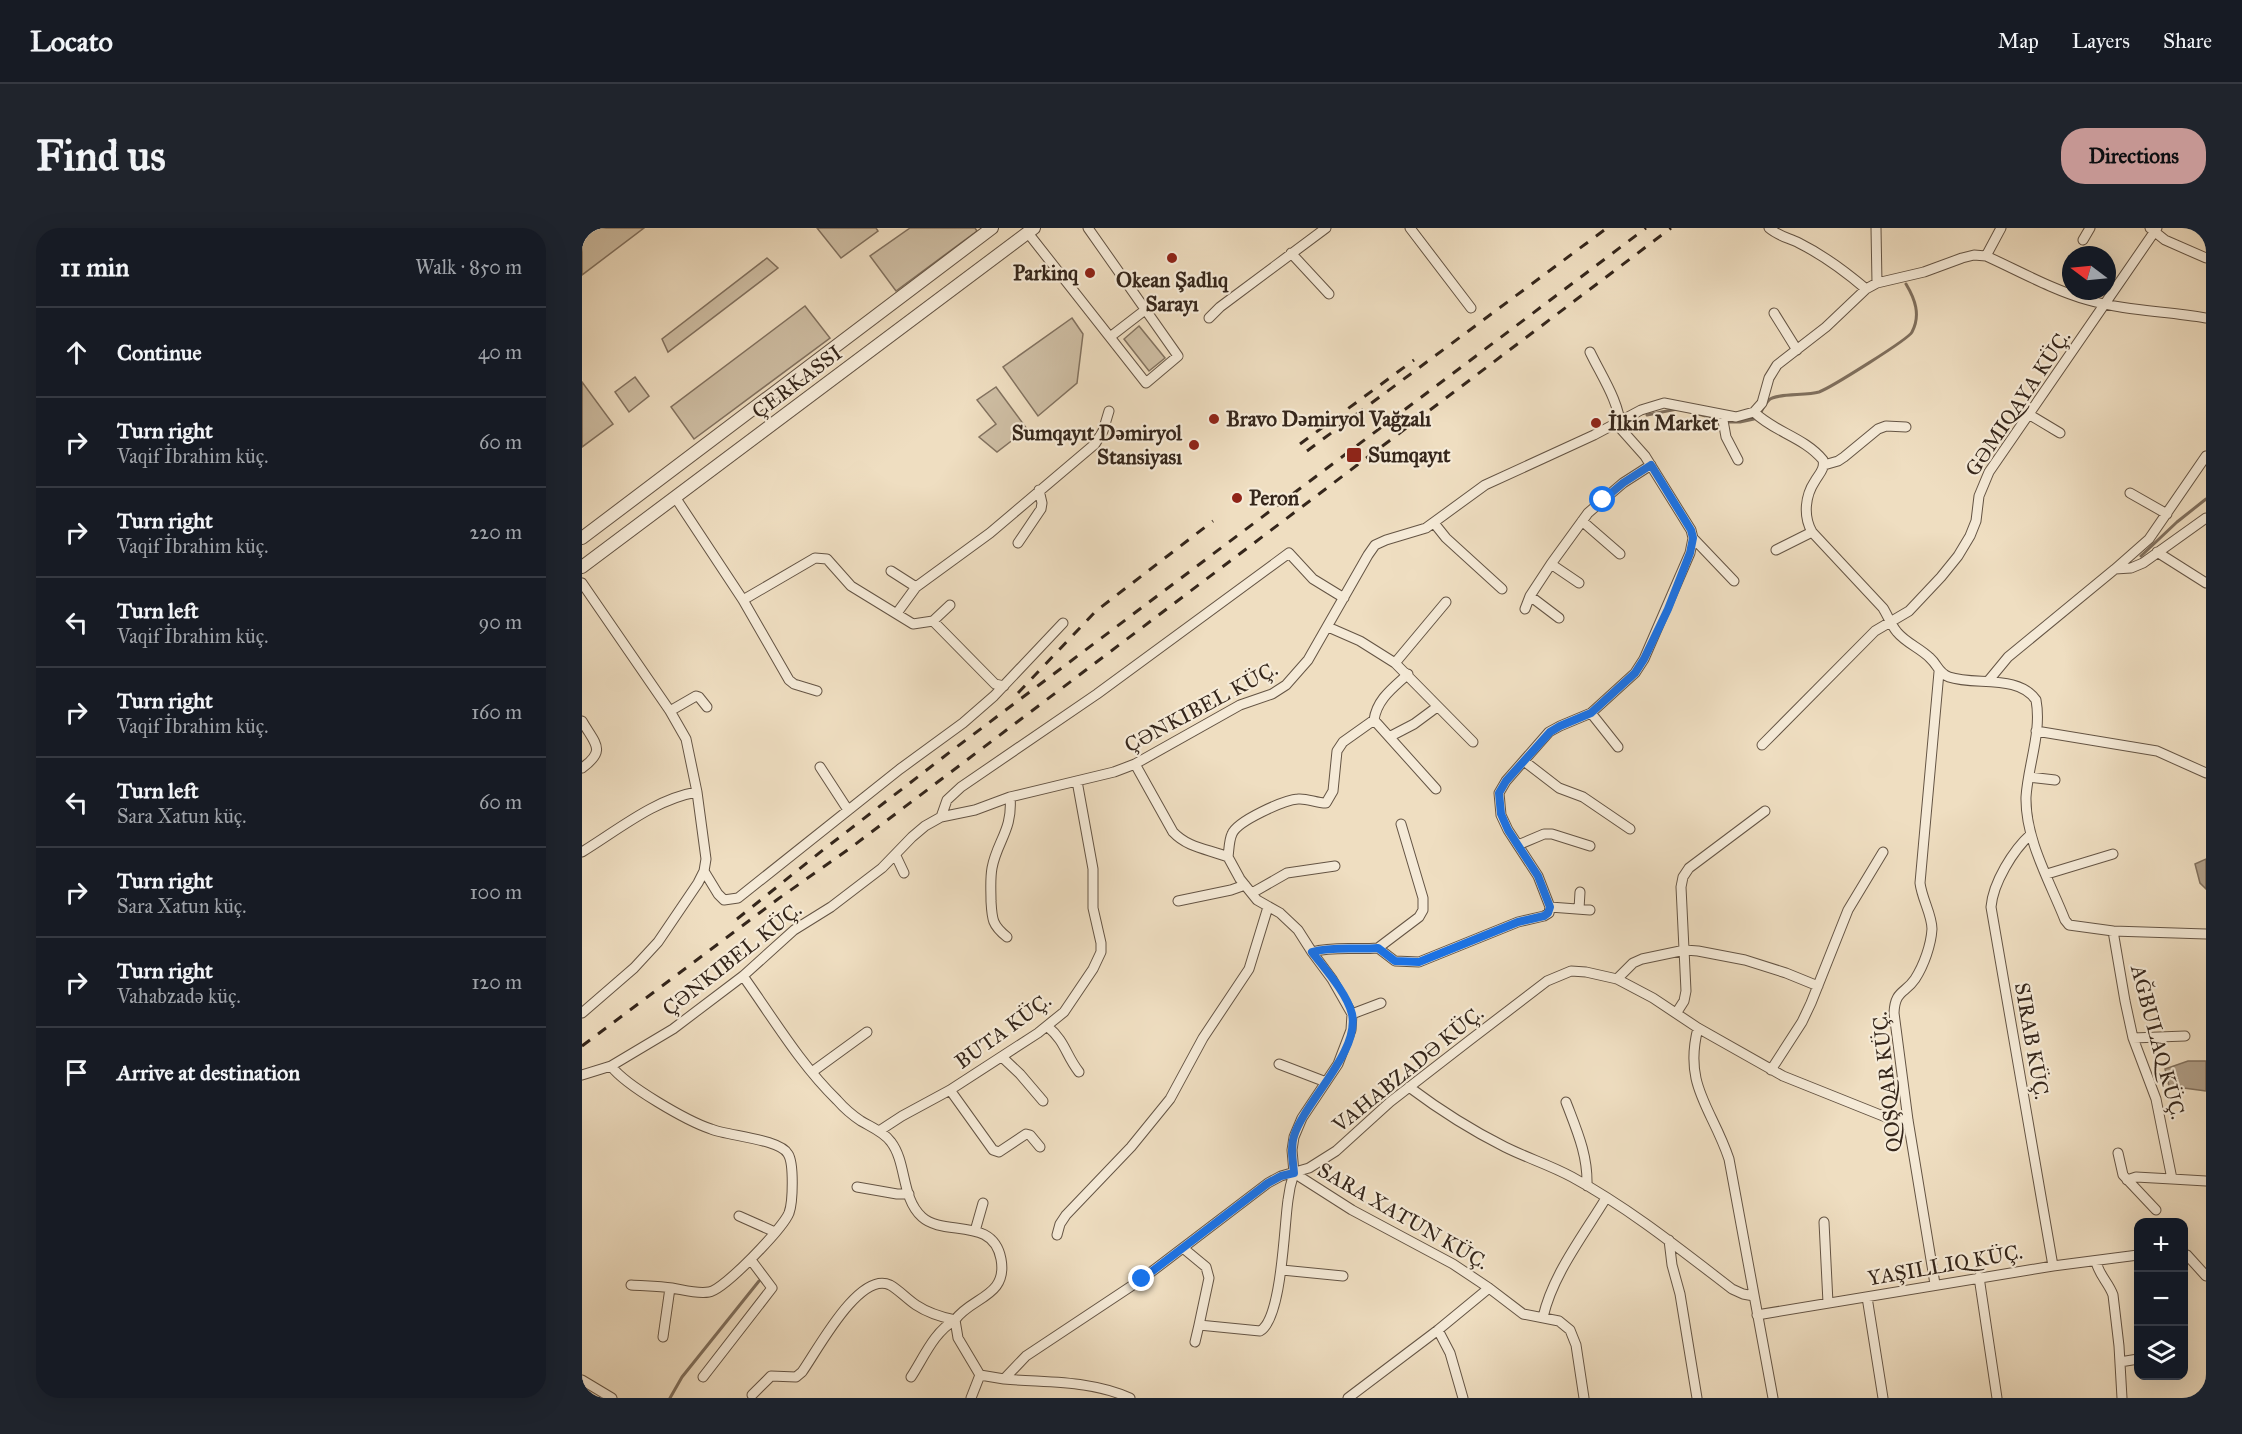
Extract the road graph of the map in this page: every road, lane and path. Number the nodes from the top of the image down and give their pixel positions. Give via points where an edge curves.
1 (992, 228) edge
2 (1088, 228) edge
3 (1326, 228) edge
4 (1410, 228) edge
5 (1769, 228) edge
6 (1876, 228) edge
7 (2001, 228) edge
8 (2090, 228) edge
9 (2154, 229) edge
10 (1029, 230) edge
11 (2083, 240) dead end
12 (1291, 253) junction
13 (1986, 256) junction
14 (2206, 258) edge
15 (1878, 283) junction
16 (1866, 289) junction
17 (1329, 294) dead end
18 (2104, 304) junction
19 (1471, 308) dead end
20 (1145, 310) junction
21 (1774, 313) dead end
22 (1209, 318) dead end
23 (2206, 318) edge
24 (1110, 338) junction
25 (1797, 350) junction
26 (1590, 352) dead end
27 (1109, 411) dead end
28 (1754, 412) junction
29 (1722, 415) junction
30 (2030, 415) junction
31 (1620, 420) junction
32 (1906, 427) dead end
33 (2060, 433) dead end
34 (2206, 456) edge
35 (1738, 459) dead end
36 (1651, 465) junction
37 (1824, 465) junction
38 (1039, 490) junction
39 (2130, 493) dead end
40 (675, 497) junction
41 (2167, 514) junction
42 (2206, 518) edge
43 (1582, 521) junction
44 (1434, 523) junction
45 (1812, 532) junction
46 (582, 538) edge
47 (1693, 538) junction
48 (1018, 543) dead end
49 (1776, 550) dead end
50 (2157, 552) junction
51 (1620, 554) dead end
52 (1551, 564) junction
53 (582, 567) edge
54 (2115, 568) junction
55 (891, 572) dead end
56 (1734, 581) dead end
57 (582, 583) edge
58 (2206, 583) edge
59 (1579, 584) dead end
60 (916, 587) junction
61 (1502, 589) dead end
62 (1530, 596) junction
63 (1344, 598) junction
64 (743, 600) junction
65 (1446, 602) dead end
66 (951, 605) dead end
67 (1525, 609) dead end
68 (897, 612) junction
69 (1559, 618) dead end
70 (933, 621) junction
71 (1063, 623) dead end
72 (1890, 623) junction
73 (1328, 627) junction
74 (1395, 663) junction
75 (1939, 672) junction
76 (1408, 674) junction
77 (1989, 680) junction
78 (1004, 686) junction
79 (817, 691) dead end
80 (706, 707) dead end
81 (1437, 707) junction
82 (670, 711) junction
83 (1591, 713) junction
84 (1374, 720) junction
85 (582, 722) edge
86 (2036, 731) junction
87 (1391, 736) junction
88 (1473, 742) dead end
89 (1762, 745) dead end
90 (1618, 747) dead end
91 (1524, 761) junction
92 (1135, 764) junction
93 (820, 767) dead end
94 (582, 768) edge
95 (2206, 773) edge
96 (2029, 777) junction
97 (2055, 780) dead end
98 (1077, 781) junction
99 (1436, 789) dead end
100 (698, 792) junction
101 (1010, 797) junction
102 (848, 810) junction
103 (1765, 812) dead end
104 (941, 817) junction
105 (1401, 824) dead end
106 (1630, 829) dead end
107 (2031, 834) junction
108 (1518, 845) junction
109 (1590, 846) dead end
110 (582, 852) edge
111 (1883, 852) dead end
112 (2113, 854) dead end
113 (896, 856) junction
114 (1228, 857) junction
115 (1335, 866) dead end
116 (704, 871) junction
117 (904, 873) dead end
118 (2047, 874) junction
119 (1245, 885) junction
120 (1580, 892) dead end
121 (1252, 893) junction
122 (1178, 902) dead end
123 (1268, 907) junction
124 (1550, 907) junction
125 (1579, 909) junction
126 (1590, 910) dead end
127 (2113, 931) junction
128 (2206, 934) edge
129 (1007, 937) dead end
130 (1378, 948) junction
131 (1685, 950) junction
132 (1312, 952) junction
133 (743, 976) junction
134 (1617, 979) junction
135 (1818, 986) junction
136 (1381, 1003) dead end
137 (1677, 1012) junction
138 (582, 1013) edge
139 (1352, 1014) junction
140 (1047, 1026) junction
141 (1698, 1028) junction
142 (867, 1032) dead end
143 (2185, 1036) dead end
144 (2133, 1038) junction
145 (1002, 1057) junction
146 (1279, 1065) dead end
147 (611, 1066) junction
148 (1771, 1070) junction
149 (812, 1072) junction
150 (1079, 1072) dead end
151 (582, 1075) edge
152 (1326, 1082) junction
153 (1408, 1087) junction
154 (950, 1090) junction
155 (1043, 1101) dead end
156 (1566, 1102) dead end
157 (1908, 1120) junction
158 (879, 1131) junction
159 (1040, 1147) dead end
160 (2118, 1153) dead end
161 (1294, 1173) junction
162 (2172, 1179) junction
163 (2127, 1180) junction
164 (2206, 1181) edge
165 (1587, 1186) junction
166 (857, 1187) dead end
167 (909, 1194) junction
168 (1606, 1198) junction
169 (983, 1203) dead end
170 (2156, 1210) dead end
171 (739, 1216) dead end
172 (1824, 1222) dead end
173 (975, 1231) junction
174 (775, 1232) junction
175 (1057, 1235) dead end
176 (1669, 1240) junction
177 (1183, 1248) junction
178 (2134, 1256) edge
179 (2188, 1256) edge
180 (751, 1260) junction
181 (2096, 1261) junction
182 (2054, 1266) junction
183 (1282, 1270) junction
184 (1343, 1276) dead end
185 (2206, 1276) edge
186 (1979, 1277) junction
187 (1935, 1284) junction
188 (631, 1285) dead end
189 (670, 1288) junction
190 (1489, 1288) junction
191 (1754, 1296) junction
192 (1867, 1297) junction
193 (1828, 1303) junction
194 (1758, 1315) junction
195 (1543, 1317) junction
196 (955, 1320) junction
197 (1199, 1325) junction
198 (1438, 1330) junction
199 (663, 1337) dead end
200 (1195, 1342) dead end
201 (2134, 1360) edge
202 (2120, 1362) junction
203 (980, 1375) junction
204 (703, 1377) dead end
205 (911, 1377) dead end
206 (1004, 1379) junction
207 (582, 1380) edge
208 (752, 1395) dead end
209 (612, 1398) edge
210 (971, 1398) edge
211 (1130, 1398) edge
212 (1348, 1398) edge
213 (1463, 1398) edge
214 (1584, 1398) edge
215 (1697, 1398) edge
216 (1773, 1398) edge
217 (1883, 1398) edge
218 (1997, 1398) edge
219 (2122, 1398) edge

1 - 46 street
2 - 20 street
3 - 12 street
4 - 19 street
5 - 16 street via 1826,259
6 - 15 street
7 - 13 street
8 - 11 street
9 - 14 street via 2166,240
9 - 18 street, GƏMIQAYA KÜÇ.
10 - 24 street
10 - 40 street
12 - 17 street
12 - 22 street
13 - 15 street via 1968,256
13 - 18 street via 2076,296
15 - 16 street
16 - 25 street
18 - 23 street
18 - 30 street, GƏMIQAYA KÜÇ.
20 - 24 street
20 - 24 street via 1178,356 1146,383
21 - 25 street
25 - 28 street via 1772,371 1766,395
26 - 31 street
27 - 38 street via 1095,444
28 - 29 street, ÇƏNKIBEL KÜÇ. via 1742,417
28 - 37 street via 1805,443
29 - 31 street, ÇƏNKIBEL KÜÇ. via 1664,403
29 - 35 street via 1726,437
30 - 33 street
30 - 72 street, GƏMIQAYA KÜÇ. via 1983,484 1976,521 1958,556 1909,611
31 - 36 street via 1620,429
31 - 44 street, ÇƏNKIBEL KÜÇ. via 1485,484
32 - 37 street via 1878,429 1838,461
34 - 41 street
36 - 43 street via 1623,483
36 - 47 street
37 - 45 street via 1813,483 1806,507
38 - 48 street via 1041,509
38 - 60 street via 990,533
39 - 41 street
40 - 53 street
40 - 64 street
41 - 54 street via 2149,539
42 - 50 street
43 - 51 street
43 - 52 street
44 - 61 street
44 - 63 street, ÇƏNKIBEL KÜÇ. via 1375,545
45 - 49 street
45 - 72 street via 1883,608
47 - 56 street
47 - 83 street via 1679,581 1644,659 1635,673
50 - 54 street via 2132,568
50 - 58 street
52 - 59 street
52 - 62 street
54 - 77 street via 2008,657
55 - 60 street
57 - 82 street
60 - 68 street
62 - 67 street
62 - 69 street
63 - 73 street, ÇƏNKIBEL KÜÇ.
63 - 104 street via 1313,579 1289,552 1097,694 961,787 947,800
64 - 68 street via 820,557 827,559 851,586
64 - 79 street via 789,680
65 - 74 street
66 - 70 street
68 - 70 street via 913,624
70 - 78 street via 995,684
71 - 78 street
72 - 75 street via 1931,658
72 - 89 street, GƏMIQAYA KÜÇ. via 1875,632
73 - 74 street via 1360,640
73 - 92 street, ÇƏNKIBEL KÜÇ. via 1308,660 1286,685 1240,705
74 - 76 street
75 - 77 street via 1955,678
75 - 157 street, QOŞQAR KÜÇ. via 1920,883 1932,929 1920,972 1897,998 1894,1013
76 - 81 street
76 - 84 street via 1380,700
77 - 86 street via 2033,696 2038,708
78 - 102 street via 963,723
80 - 82 street via 696,696
81 - 87 street
81 - 88 street
82 - 100 street via 690,752
83 - 90 street
83 - 91 street via 1550,732
84 - 87 street
84 - 114 street via 1342,742 1337,751 1333,791 1326,802 1298,799 1237,825
85 - 94 street via 597,753
86 - 95 street via 2151,749
86 - 96 street
87 - 99 street
91 - 106 street via 1559,788 1583,797
91 - 108 street via 1499,793 1501,814
92 - 98 street, ÇƏNKIBEL KÜÇ.
92 - 114 street via 1180,840
93 - 102 street
96 - 97 street
96 - 107 street via 2026,797
98 - 101 street, ÇƏNKIBEL KÜÇ.
98 - 140 street, BUTA KÜÇ. via 1093,869 1093,908 1101,952 1074,999
100 - 110 street via 661,804
100 - 116 street
101 - 104 street, ÇƏNKIBEL KÜÇ.
101 - 129 street via 1011,818 990,883 993,921
102 - 116 street via 738,898 724,900
103 - 131 street via 1689,868 1683,877
104 - 113 street, ÇƏNKIBEL KÜÇ. via 912,837
105 - 130 street via 1423,910
107 - 118 street
107 - 182 street, SIRAB KÜÇ. via 1997,882 1991,907
108 - 109 street via 1552,834
108 - 124 street via 1538,876
111 - 135 street via 1848,910
112 - 118 street
113 - 117 street
113 - 133 street, ÇƏNKIBEL KÜÇ. via 781,940
114 - 119 street
115 - 121 street via 1287,873
116 - 138 street via 650,953
118 - 127 street via 2069,925
119 - 121 street
119 - 122 street
120 - 125 street
121 - 123 street
123 - 132 street via 1293,924
123 - 175 street via 1248,969 1203,1038 1170,1099 1131,1147 1066,1215
124 - 125 street
124 - 130 street via 1544,916 1518,922 1419,962 1395,961
125 - 126 street
127 - 128 street
127 - 144 street, AĞBULAQ KÜÇ.
130 - 132 street via 1329,947
131 - 134 street via 1642,959
131 - 135 street via 1745,960
131 - 137 street via 1686,991
132 - 139 street
133 - 147 street, ÇƏNKIBEL KÜÇ. via 673,1029
133 - 149 street
134 - 137 street, VAHABZADƏ KÜÇ.
134 - 153 street, VAHABZADƏ KÜÇ. via 1579,971 1558,975
135 - 148 street via 1802,1022
136 - 139 street
137 - 141 street, VAHABZADƏ KÜÇ.
139 - 152 street, SARA XATUN KÜÇ. via 1346,1046
140 - 145 street, BUTA KÜÇ.
140 - 150 street via 1064,1043
141 - 148 street, VAHABZADƏ KÜÇ.
141 - 191 street via 1693,1060 1696,1076 1729,1159
142 - 149 street
143 - 144 street
144 - 162 street, AĞBULAQ KÜÇ. via 2156,1099
145 - 154 street, BUTA KÜÇ.
145 - 155 street
146 - 152 street
147 - 151 street, ÇƏNKIBEL KÜÇ.
147 - 174 street via 627,1083 692,1121 773,1144 788,1152 792,1202 789,1214
148 - 157 street, VAHABZADƏ KÜÇ. via 1888,1118
149 - 158 street via 851,1114
152 - 161 street, SARA XATUN KÜÇ. via 1294,1137
153 - 161 street, VAHABZADƏ KÜÇ. via 1336,1151
153 - 165 street via 1452,1119
154 - 158 street, BUTA KÜÇ.
154 - 159 street via 993,1150 999,1152 1026,1134
156 - 165 street via 1585,1150
157 - 187 street, QOŞQAR KÜÇ.
158 - 167 street via 891,1140
160 - 163 street
161 - 177 street, VAHABZADƏ KÜÇ. via 1268,1183
161 - 183 street via 1287,1202
161 - 190 street, SARA XATUN KÜÇ.
162 - 163 street
162 - 164 street
163 - 170 street
165 - 168 street
166 - 167 street
167 - 173 street via 914,1208 928,1221
168 - 176 street
168 - 195 street via 1554,1283
169 - 173 street
171 - 174 street
172 - 193 street
173 - 196 street via 996,1245 1002,1262 1001,1274 992,1292 961,1311
174 - 180 street
176 - 191 street via 1732,1289
176 - 215 street
177 - 197 street via 1206,1267 1209,1278
177 - 206 street, VAHABZADƏ KÜÇ. via 1026,1356
178 - 181 street
179 - 185 street
180 - 189 street via 710,1292
180 - 204 street via 772,1288
181 - 182 street
181 - 202 street via 2113,1295
182 - 186 street
183 - 184 street
183 - 197 street via 1266,1328 1260,1331
186 - 187 street
186 - 218 street
187 - 192 street
188 - 189 street
189 - 199 street
190 - 195 street, SARA XATUN KÜÇ. via 1523,1314
190 - 198 street
191 - 194 street
192 - 193 street
192 - 217 street
193 - 194 street
194 - 216 street
195 - 214 street, SARA XATUN KÜÇ. via 1570,1330
196 - 203 street via 958,1338
196 - 205 street via 938,1334
196 - 208 street via 929,1312 881,1283 838,1315 802,1372 796,1377 771,1376
197 - 200 street
198 - 212 street
198 - 213 street via 1450,1353
201 - 202 street
202 - 219 street
203 - 206 street
203 - 210 street
206 - 211 street via 1102,1387
207 - 209 street

